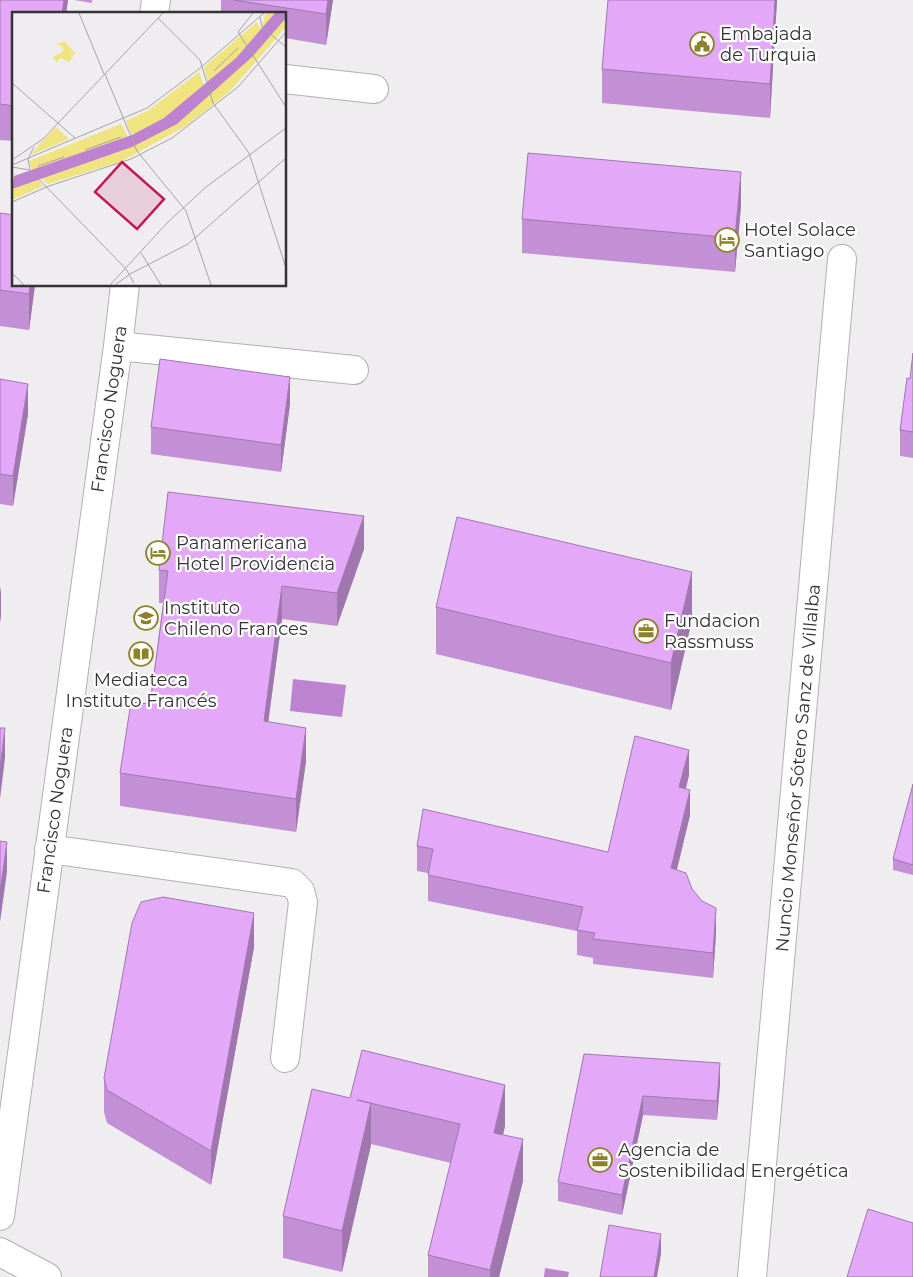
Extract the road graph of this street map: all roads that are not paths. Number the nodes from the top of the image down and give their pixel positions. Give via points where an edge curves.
1 (286, 79) edge
2 (374, 89) dead end
3 (842, 259) dead end
4 (125, 286) edge
5 (118, 346) junction
6 (354, 370) dead end
7 (50, 849) junction
8 (285, 1058) dead end
9 (0, 1216) edge
10 (0, 1252) edge
11 (46, 1277) edge
12 (752, 1277) edge

1 - 2 street
3 - 12 street, Nuncio Monseñor Sótero Sanz de Villalba
4 - 5 street, Francisco Noguera
5 - 6 street
5 - 7 street, Francisco Noguera
7 - 8 street via 292,883 300,891 303,902
7 - 9 street, Francisco Noguera
10 - 11 street

